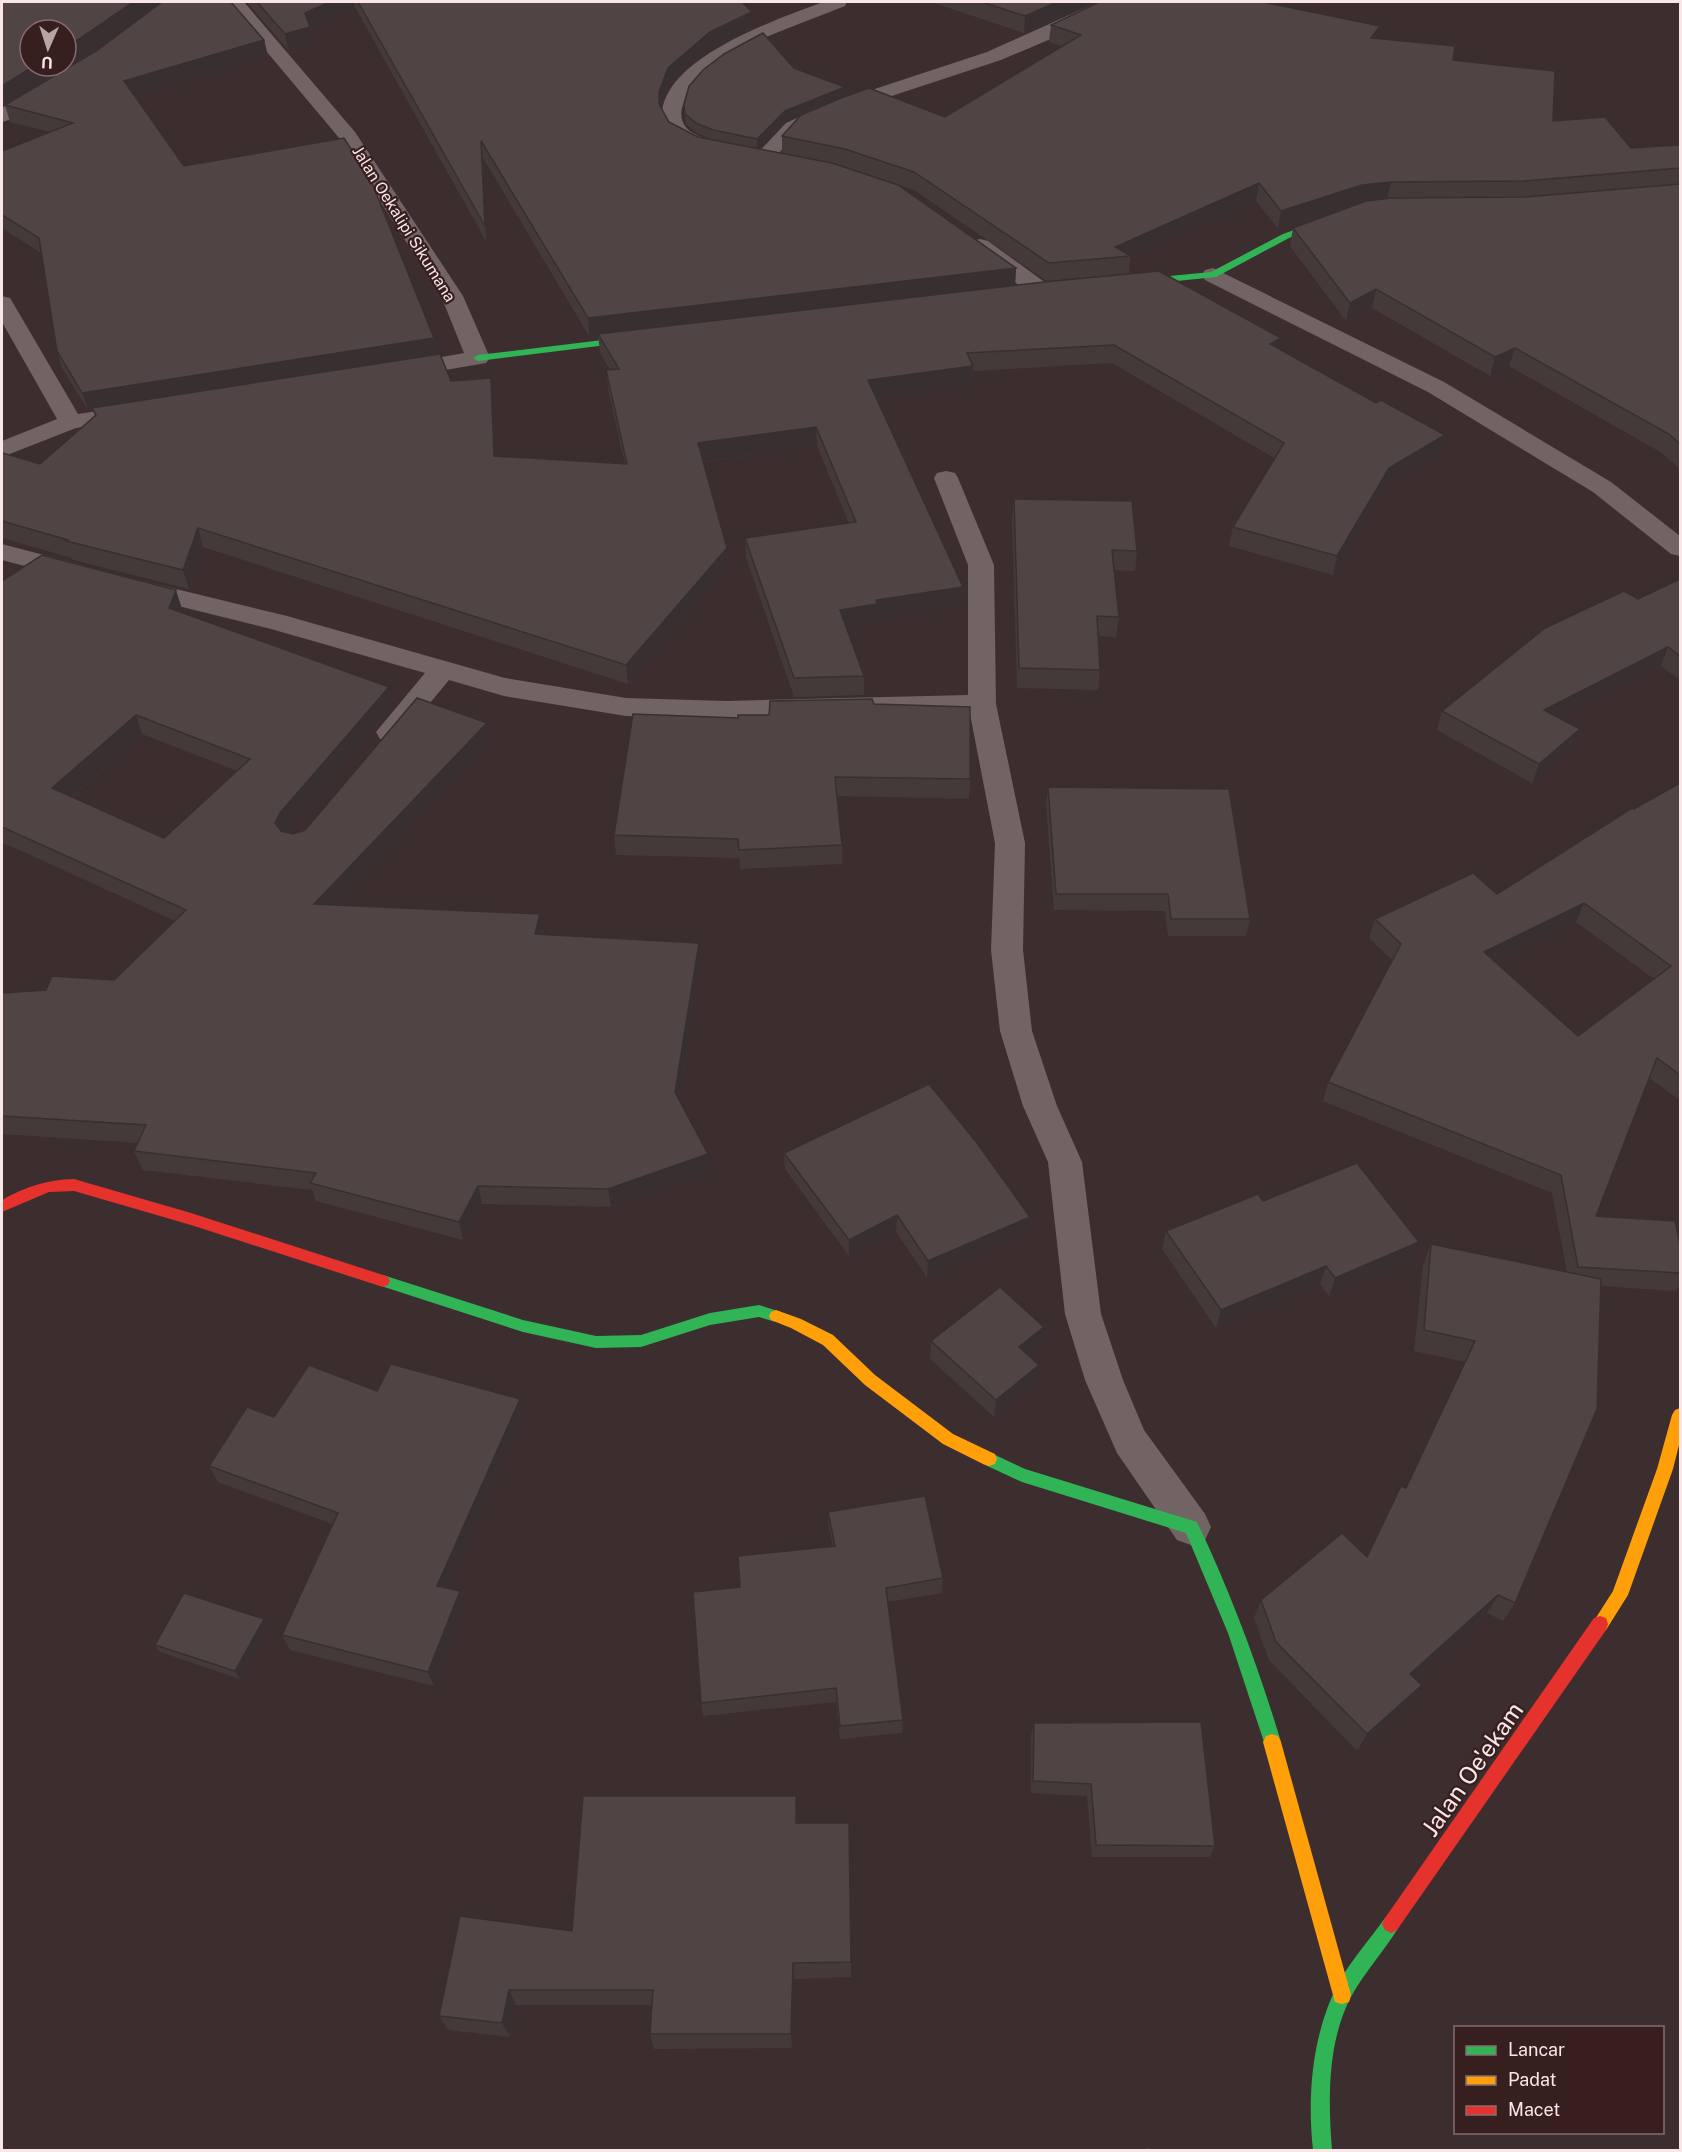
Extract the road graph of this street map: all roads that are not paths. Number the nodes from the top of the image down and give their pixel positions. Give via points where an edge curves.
1 (234, 2) edge
2 (838, 2) edge
3 (1112, 2) edge
4 (62, 79) edge
5 (2, 116) edge
6 (762, 159) junction
7 (783, 161) edge
8 (1351, 214) edge
9 (966, 236) edge
10 (1213, 275) junction
11 (1111, 285) edge
12 (1048, 291) joint
13 (1019, 294) edge
14 (2, 303) edge
15 (654, 337) edge
16 (478, 358) junction
17 (378, 374) edge
18 (163, 408) edge
19 (71, 422) junction
20 (2, 450) edge
21 (946, 478) dead end
22 (1680, 548) edge
23 (2, 552) edge
24 (442, 671) junction
25 (982, 704) junction
26 (374, 752) edge
27 (2, 1206) edge
28 (1680, 1415) edge
29 (1191, 1527) junction
30 (1342, 1995) junction
31 (1322, 2151) edge

1 - 16 street, Jalan Oekalipi Sikumana via 348,136 452,296
2 - 6 street via 719,54 678,90 672,121 679,133 706,147
3 - 6 street via 994,56 833,109 793,127
4 - 5 street
6 - 7 street
8 - 10 street via 1287,236
9 - 12 street
10 - 11 street
10 - 22 street via 1436,387 1602,487
12 - 13 street
14 - 19 street
15 - 16 street
16 - 17 street
18 - 19 street
19 - 20 street
21 - 25 street via 981,565
23 - 24 street via 277,622
24 - 25 street via 504,687 626,707 726,710
24 - 26 street
25 - 29 street via 1010,843 1007,950 1016,1031 1040,1106 1065,1162 1083,1314 1104,1380 1130,1441
27 - 29 street via 49,1186 74,1185 523,1326 596,1342 641,1341 710,1319 759,1311 796,1323 828,1340 870,1380 948,1439 1022,1475
28 - 30 street, Jalan Oe'ekam via 1620,1595
29 - 30 street via 1210,1565 1262,1707
30 - 31 street, Jalan Oe'ekam via 1327,2041 1319,2110

